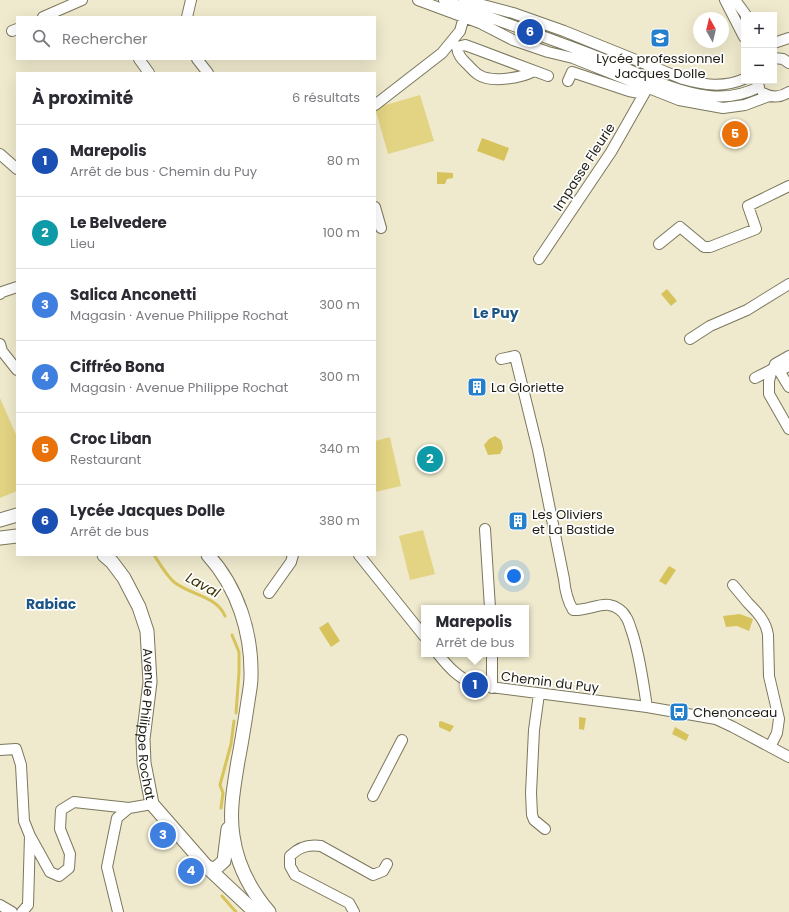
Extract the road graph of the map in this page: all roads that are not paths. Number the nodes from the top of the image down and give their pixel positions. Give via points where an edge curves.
1 (82, 0) edge
2 (191, 0) edge
3 (444, 0) edge
4 (464, 0) edge
5 (725, 0) edge
6 (734, 0) edge
7 (421, 1) edge
8 (474, 12) junction
9 (744, 12) edge
10 (45, 16) edge
11 (187, 16) edge
12 (464, 17) junction
13 (741, 31) edge
14 (789, 38) edge
15 (777, 42) edge
16 (455, 45) junction
17 (777, 57) edge
18 (140, 60) edge
19 (198, 60) edge
20 (789, 63) edge
21 (534, 71) junction
22 (148, 72) edge
23 (207, 72) edge
24 (548, 76) dead end
25 (741, 80) edge
26 (568, 81) dead end
27 (758, 84) edge
28 (646, 91) junction
29 (788, 93) edge
30 (769, 96) junction
31 (376, 104) edge
32 (0, 154) edge
33 (16, 168) edge
34 (789, 186) edge
35 (376, 210) edge
36 (381, 228) dead end
37 (659, 244) dead end
38 (539, 259) dead end
39 (789, 284) edge
40 (16, 287) edge
41 (0, 294) edge
42 (690, 340) dead end
43 (0, 344) edge
44 (789, 356) edge
45 (501, 359) dead end
46 (789, 366) edge
47 (16, 368) edge
48 (776, 368) junction
49 (755, 378) dead end
50 (789, 387) edge
51 (789, 429) edge
52 (484, 529) dead end
53 (16, 536) edge
54 (1, 538) edge
55 (105, 556) edge
56 (209, 556) edge
57 (293, 556) edge
58 (360, 556) edge
59 (733, 585) dead end
60 (269, 592) dead end
61 (490, 605) edge
62 (421, 632) edge
63 (440, 657) edge
64 (492, 657) edge
65 (492, 688) junction
66 (539, 694) junction
67 (647, 707) junction
68 (402, 740) dead end
69 (770, 747) junction
70 (2, 750) edge
71 (789, 757) edge
72 (373, 796) dead end
73 (231, 803) junction
74 (152, 804) junction
75 (129, 808) junction
76 (545, 829) dead end
77 (30, 836) junction
78 (387, 864) dead end
79 (207, 867) junction
80 (0, 905) edge
81 (352, 908) edge
82 (28, 910) edge
83 (12, 912) edge
84 (118, 912) edge
85 (255, 912) edge
86 (269, 912) edge
87 (358, 912) edge

1 - 10 street
2 - 11 street
3 - 8 street
4 - 25 street via 528,18 699,84 722,86
5 - 13 street
6 - 9 street
7 - 8 street
7 - 12 street
8 - 27 street via 692,93 724,97 748,92
12 - 16 street
12 - 28 street via 513,40 573,58
14 - 15 street
16 - 21 street via 476,48
16 - 21 street via 458,55 480,76 514,78
16 - 31 street
17 - 20 street
18 - 22 street
19 - 23 street
21 - 24 street
26 - 28 street via 572,72 629,91
27 - 30 street
28 - 30 street via 723,108 745,105
28 - 38 street, Impasse Fleurie via 611,152
29 - 30 street
32 - 33 street
34 - 37 street via 748,206 756,229 704,247 680,227
35 - 36 street
39 - 42 street via 747,310 710,326
40 - 41 street
43 - 47 street
44 - 48 street
45 - 67 street via 515,356 538,450 569,603 573,610 610,605 620,610 627,618 641,668
46 - 48 street
48 - 49 street
48 - 50 street
48 - 51 street via 769,380 769,394
52 - 61 street
53 - 54 main road
55 - 74 main road, Avenue Philippe Rochat via 124,578 139,607 147,631 150,682 143,739 144,763
56 - 73 main road via 237,599 249,639 251,678
57 - 60 street
58 - 62 street
59 - 69 street via 756,610 767,628 769,676 779,719 777,733
63 - 65 street, Chemin du Puy via 462,679 475,685
64 - 65 street
65 - 66 street, Chemin du Puy
66 - 67 street, Chemin du Puy
66 - 76 street via 534,736 532,815
67 - 69 street, Chemin du Puy via 716,719
68 - 72 street
69 - 71 street, Chemin du Puy
70 - 77 street via 16,749 21,765 24,821
73 - 79 main road via 224,861 215,868
73 - 86 main road via 232,836 238,858 256,897
74 - 75 street
74 - 79 main road, Avenue Philippe Rochat
75 - 77 street via 74,802 62,810 60,829 70,854 69,868 59,876 50,872
75 - 84 street via 117,818 106,867
77 - 82 street
78 - 81 street via 383,871 373,876 321,846 306,846 290,856 290,866 295,875
79 - 85 main road, Avenue Philippe Rochat
80 - 83 street
81 - 87 street

